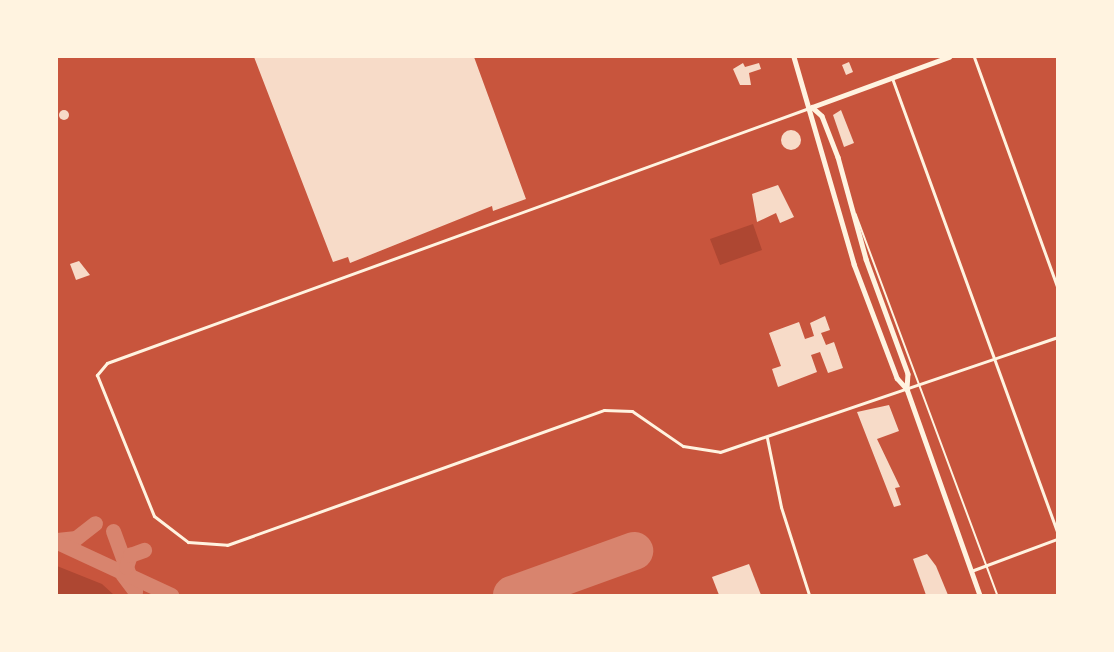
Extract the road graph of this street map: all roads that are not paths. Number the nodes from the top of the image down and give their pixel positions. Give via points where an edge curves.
1 (794, 57) edge
2 (949, 57) edge
3 (974, 57) edge
4 (892, 78) junction
5 (812, 106) junction
6 (851, 204) junction
7 (1057, 286) edge
8 (1057, 337) edge
9 (994, 359) junction
10 (922, 385) junction
11 (908, 389) junction
12 (767, 437) junction
13 (1057, 531) edge
14 (1057, 539) edge
15 (987, 565) junction
16 (971, 570) junction
17 (809, 595) edge
18 (980, 595) edge
19 (998, 595) edge

1 - 5 main road
2 - 4 main road
3 - 7 street
4 - 5 main road
4 - 9 street
5 - 6 main road via 822,116
5 - 11 main road via 854,264 897,378
5 - 12 street via 99,370 143,496 165,530 188,542 227,545 604,410 642,415 682,446 701,453 720,452
6 - 10 lane
6 - 11 main road via 908,374
8 - 9 street
9 - 10 street
9 - 13 street
10 - 11 street
10 - 15 lane
11 - 12 street
11 - 16 main road
12 - 17 street via 781,507
14 - 15 street
15 - 16 street
15 - 19 lane
16 - 18 main road

